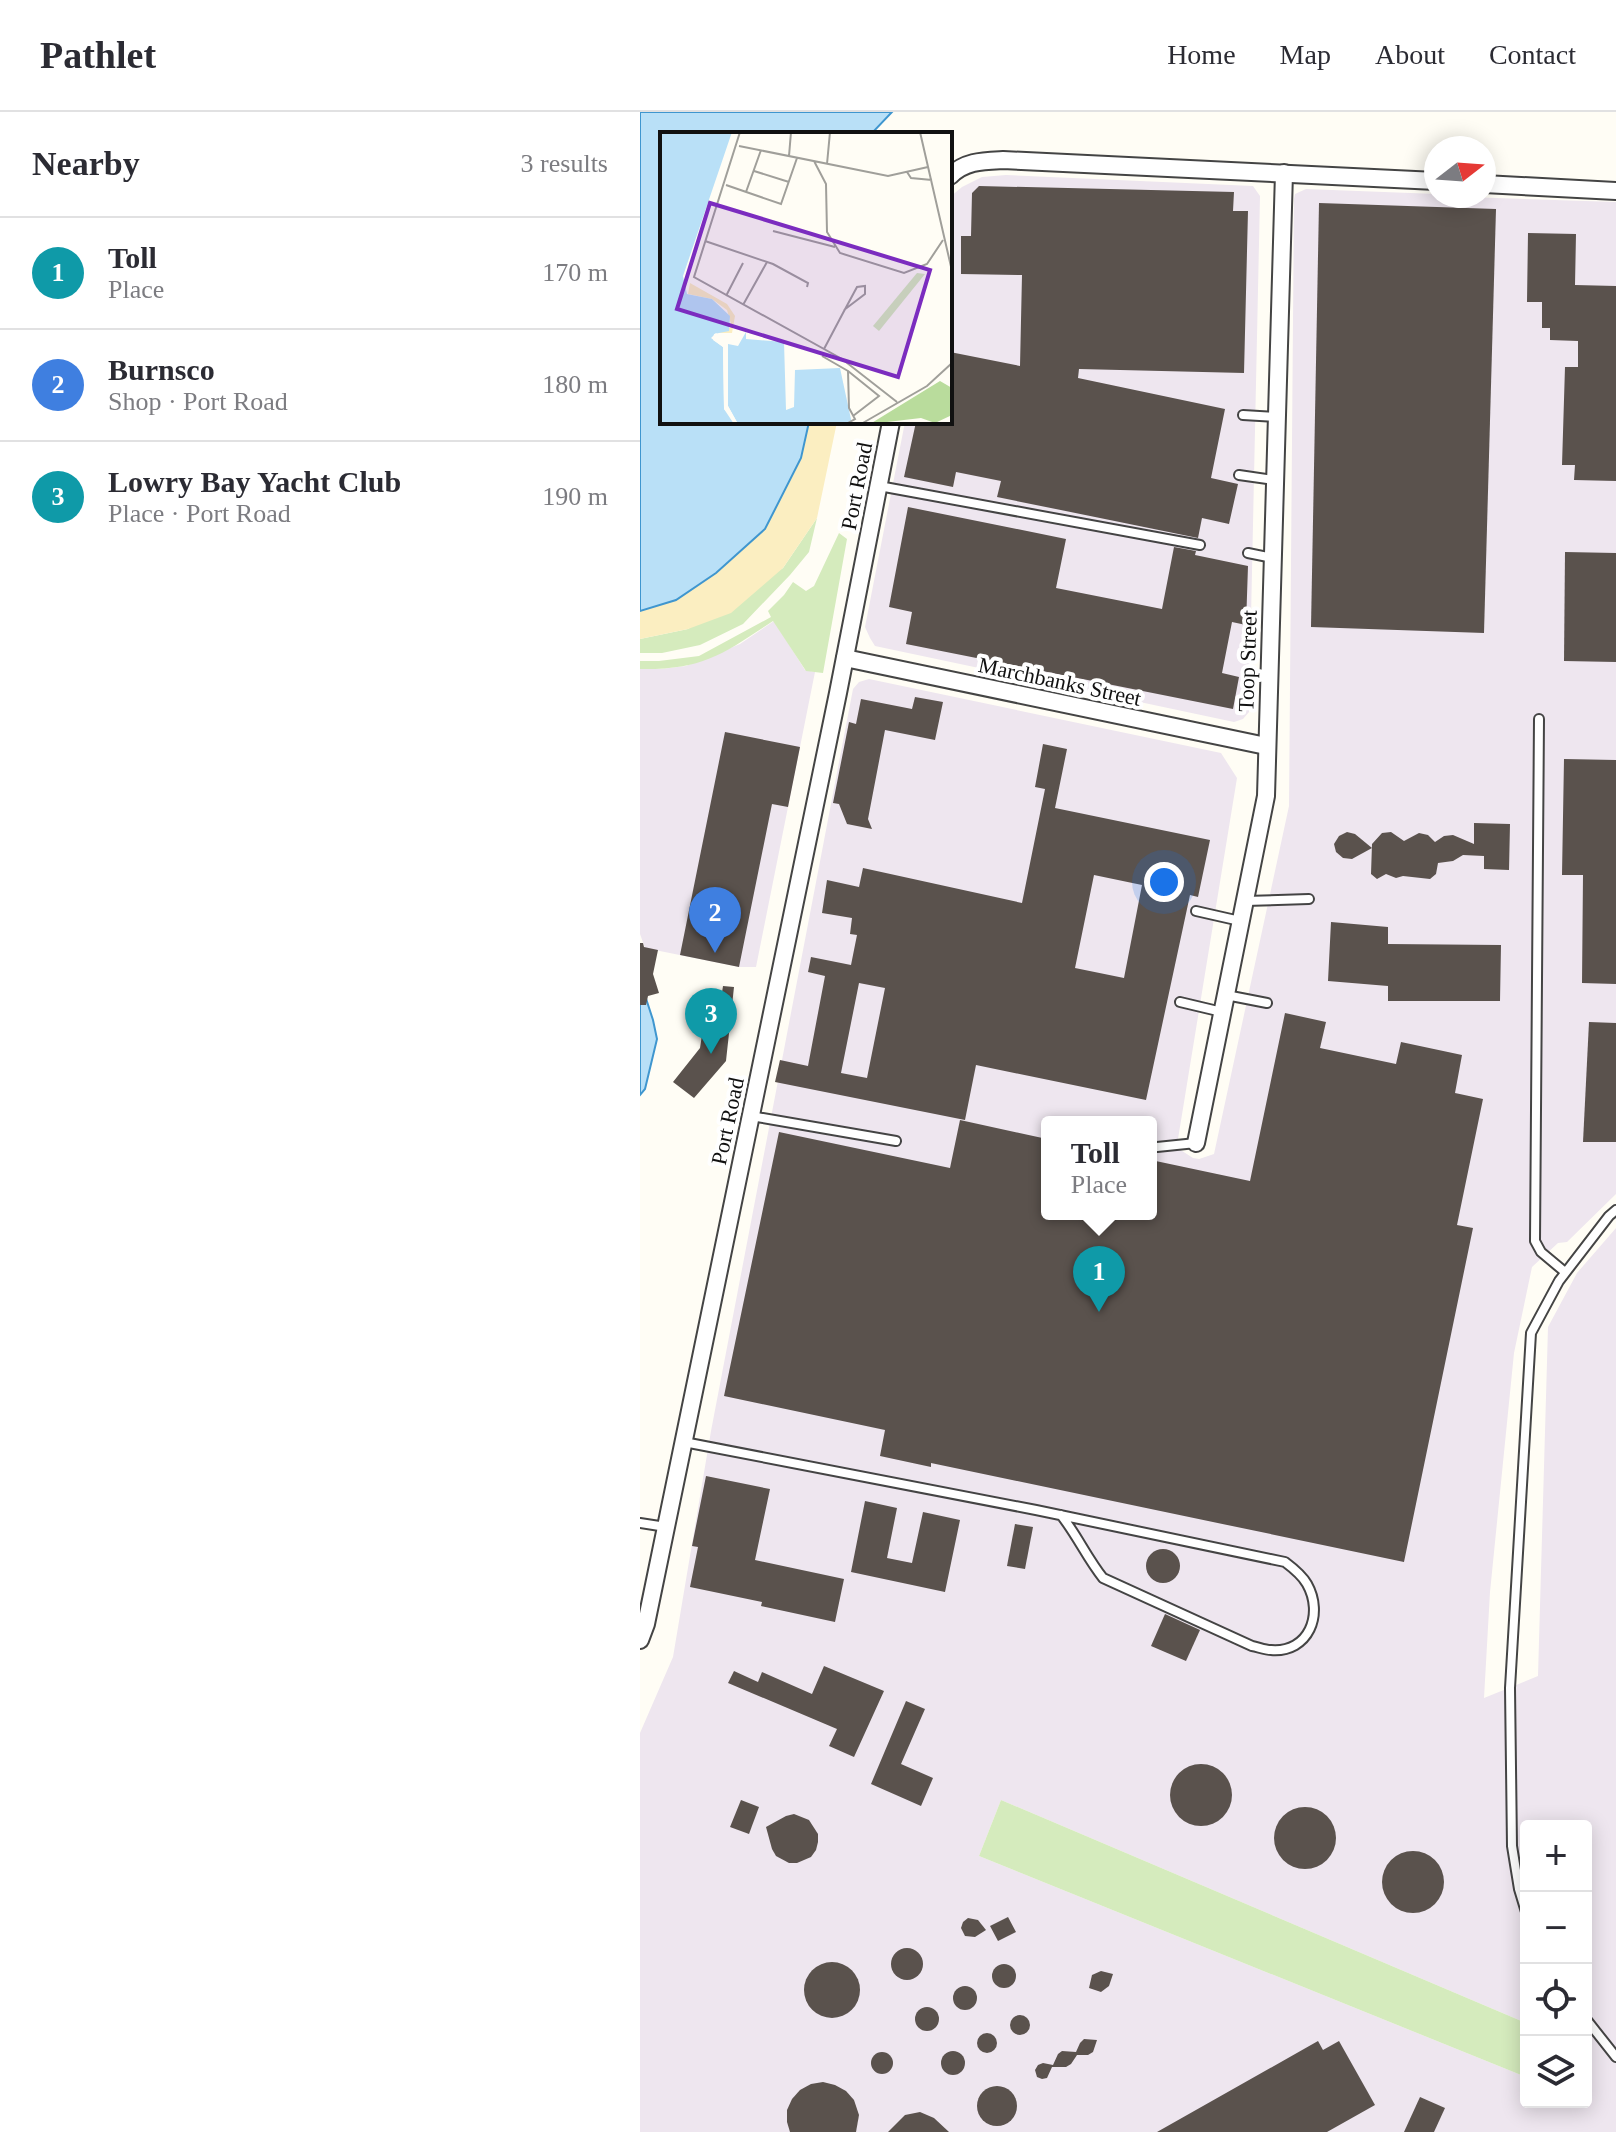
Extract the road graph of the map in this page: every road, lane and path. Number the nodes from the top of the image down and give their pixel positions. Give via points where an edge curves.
1 (1284, 173) junction
2 (952, 174) edge
3 (1424, 180) edge
4 (1496, 185) edge
5 (1616, 191) edge
6 (1243, 415) dead end
7 (1277, 417) junction
8 (891, 424) edge
9 (1239, 475) dead end
10 (1275, 481) junction
11 (879, 486) junction
12 (1200, 545) dead end
13 (1248, 553) dead end
14 (1273, 558) junction
15 (845, 658) junction
16 (1539, 719) dead end
17 (1266, 746) junction
18 (1309, 899) dead end
19 (1244, 901) junction
20 (1196, 911) dead end
21 (1240, 921) junction
22 (1180, 1002) dead end
23 (1267, 1003) dead end
24 (1224, 1004) junction
25 (751, 1116) junction
26 (896, 1141) dead end
27 (1196, 1143) joint
28 (1157, 1147) dead end
29 (1616, 1210) edge
30 (1565, 1272) junction
31 (684, 1441) junction
32 (1061, 1515) junction
33 (640, 1523) edge
34 (666, 1527) junction
35 (640, 1640) edge
36 (1520, 1892) edge
37 (1592, 2027) edge
38 (1616, 2057) edge

1 - 2 street via 1003,160 976,161
1 - 3 street
1 - 7 street, Toop Street
4 - 5 street
6 - 7 lane
7 - 10 street, Toop Street
8 - 11 street, Port Road
9 - 10 lane
10 - 14 street, Toop Street
11 - 12 lane
11 - 15 street, Port Road
13 - 14 lane
14 - 17 street, Toop Street
15 - 17 street, Marchbanks Street
15 - 25 street, Port Road
16 - 30 lane via 1535,1241
17 - 19 street, Toop Street via 1266,796
18 - 19 lane
19 - 21 street, Toop Street
20 - 21 lane
21 - 24 street, Toop Street
22 - 24 lane
23 - 24 lane
24 - 27 street, Toop Street
25 - 26 lane
25 - 31 street, Port Road
27 - 28 lane
29 - 30 lane
30 - 36 lane via 1531,1333 1510,1688 1512,1846
31 - 32 lane
31 - 34 street, Port Road
32 - 32 lane via 1285,1562 1307,1584 1315,1609 1312,1626 1288,1647 1273,1651 1252,1646 1103,1578
33 - 34 lane
34 - 35 street, Port Road
37 - 38 lane

